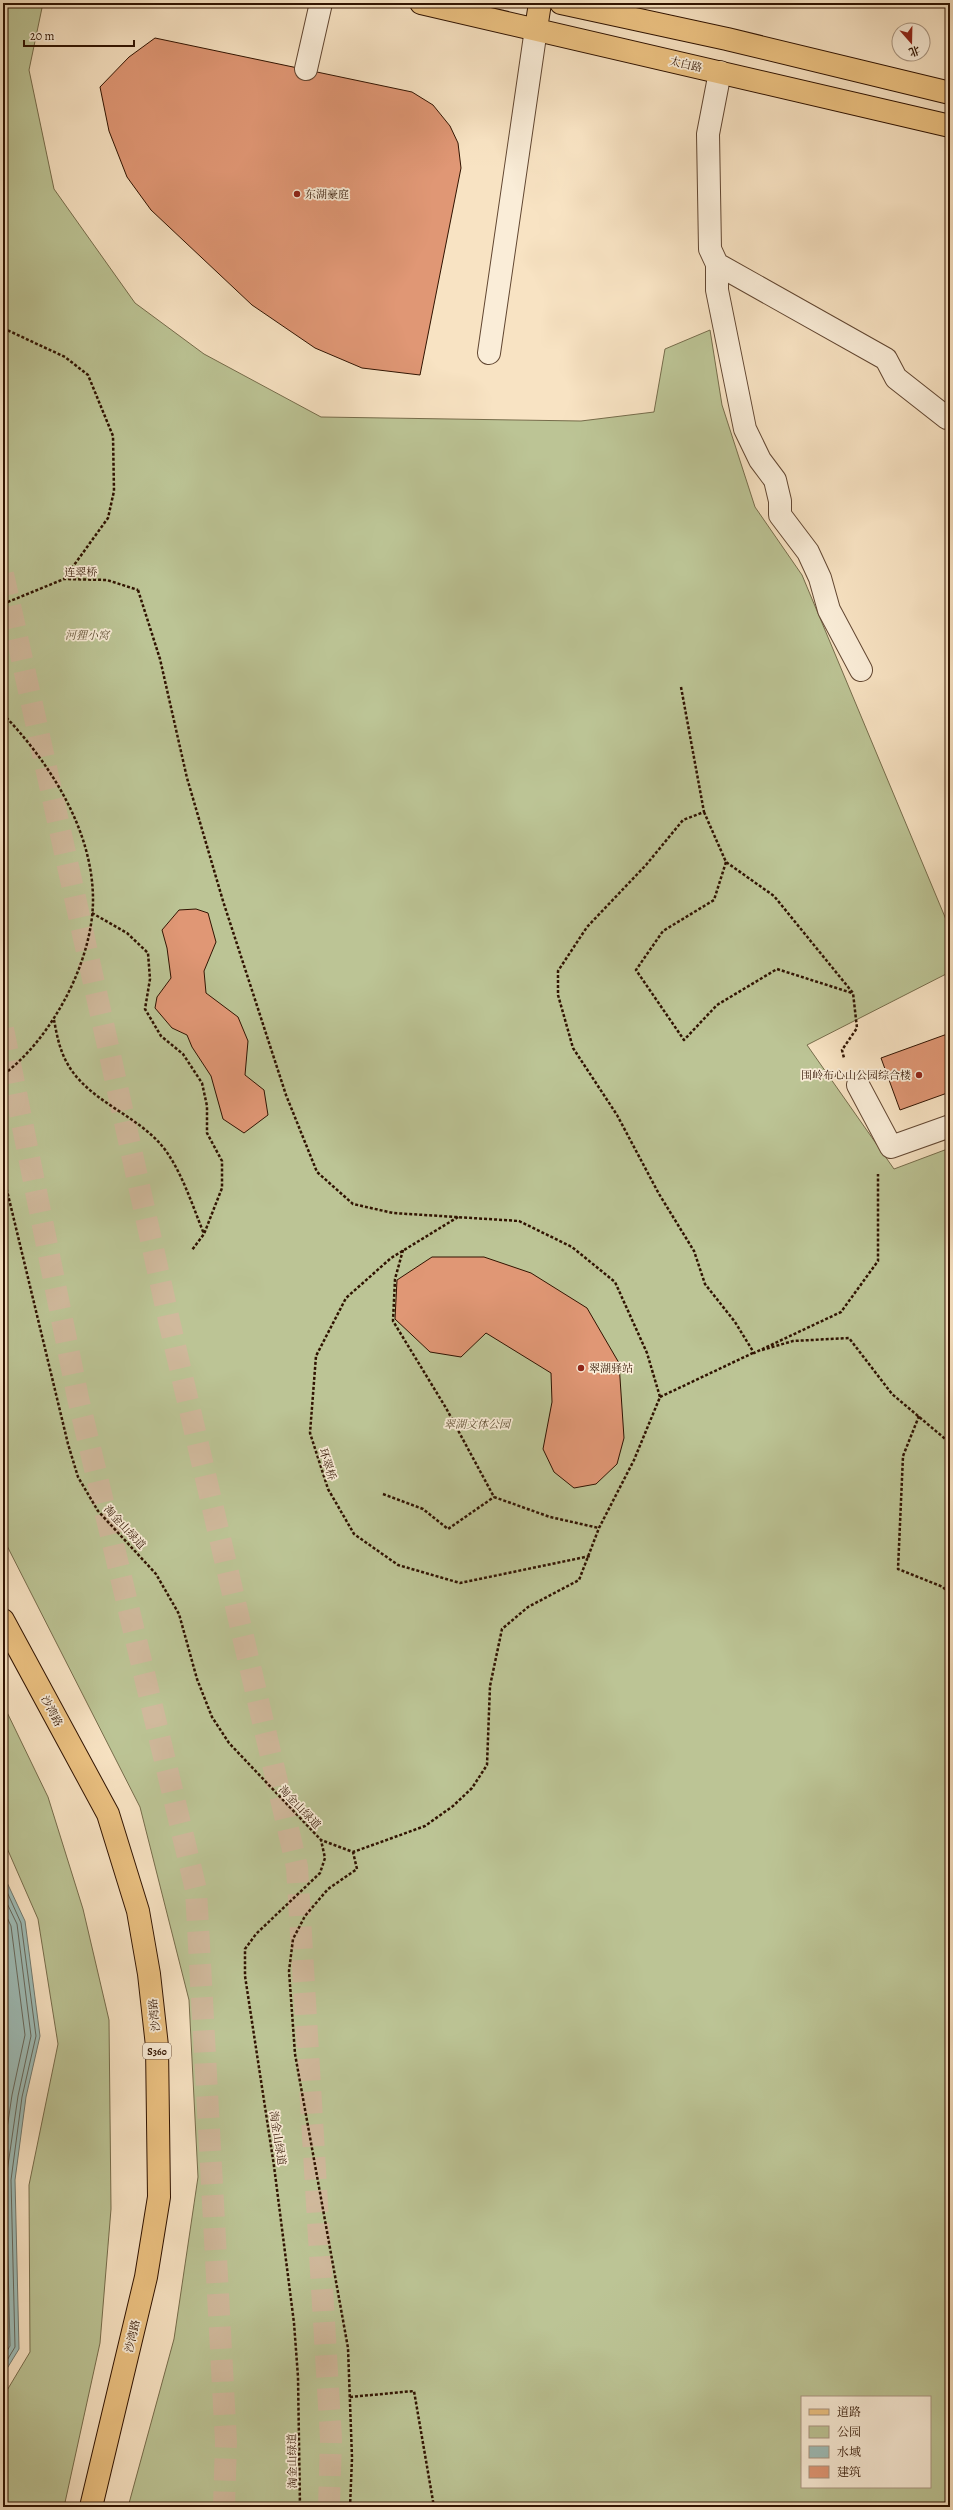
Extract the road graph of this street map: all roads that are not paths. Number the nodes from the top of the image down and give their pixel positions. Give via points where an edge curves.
1 (321, 3) edge
2 (421, 3) edge
3 (540, 3) edge
4 (561, 3) edge
5 (536, 29) junction
6 (727, 39) junction
7 (306, 70) dead end
8 (720, 72) junction
9 (950, 93) edge
10 (950, 126) edge
11 (718, 264) junction
12 (489, 353) dead end
13 (947, 418) dead end
14 (861, 670) dead end
15 (858, 1085) dead end
16 (950, 1126) edge
17 (3, 1620) edge
18 (91, 2507) edge

1 - 7 street
2 - 5 main road, 太白路
3 - 5 main road
4 - 6 main road
5 - 8 main road, 太白路
5 - 12 street
6 - 8 main road
6 - 9 main road
8 - 10 main road, 太白路
8 - 11 street via 708,134 710,248
11 - 13 street via 886,359 896,378
11 - 14 street via 717,290 746,429 760,460 775,480 780,515 808,552 820,578 829,610
15 - 16 street via 891,1147
17 - 18 main road, 沙湾路 / S360 via 108,1814 138,1911 149,1974 157,2046 159,2198 146,2277

